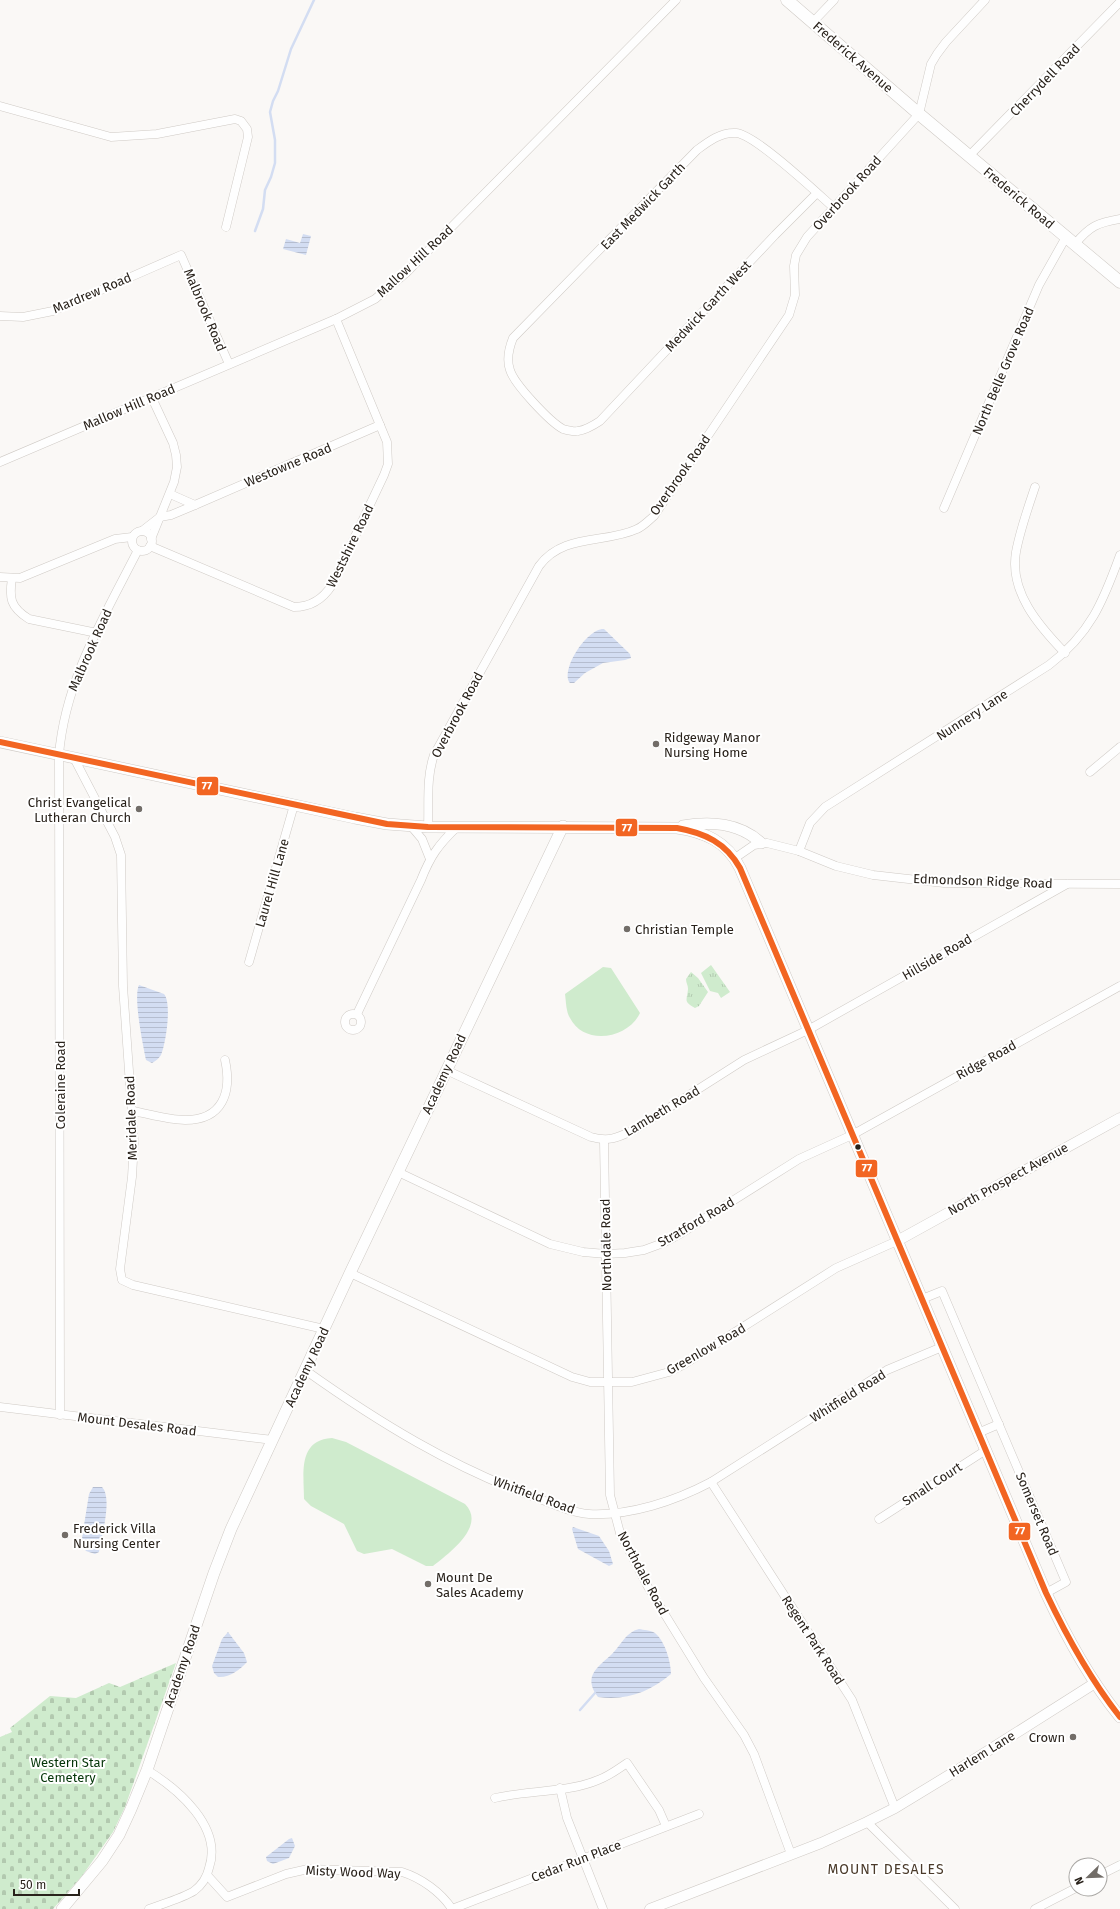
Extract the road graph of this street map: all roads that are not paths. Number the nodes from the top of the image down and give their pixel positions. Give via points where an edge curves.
1 (676, 0) edge
2 (787, 0) edge
3 (834, 0) edge
4 (985, 0) edge
5 (1120, 2) edge
6 (813, 22) junction
7 (0, 106) edge
8 (919, 114) junction
9 (969, 156) junction
10 (817, 193) junction
11 (834, 208) junction
12 (1120, 218) edge
13 (226, 227) dead end
14 (1071, 241) junction
15 (181, 255) joint
16 (1120, 282) edge
17 (0, 316) edge
18 (336, 319) junction
19 (513, 338) joint
20 (228, 364) junction
21 (152, 398) junction
22 (380, 425) junction
23 (0, 462) edge
24 (1035, 487) dead end
25 (170, 494) junction
26 (195, 505) junction
27 (944, 508) dead end
28 (160, 517) junction
29 (142, 531) junction
30 (132, 537) junction
31 (151, 543) junction
32 (138, 550) junction
33 (1120, 555) edge
34 (0, 577) edge
35 (12, 578) junction
36 (97, 632) junction
37 (1065, 653) junction
38 (0, 742) edge
39 (1120, 747) edge
40 (59, 755) junction
41 (74, 758) junction
42 (1090, 772) dead end
43 (294, 805) junction
44 (411, 826) junction
45 (563, 826) junction
46 (428, 827) junction
47 (456, 827) junction
48 (677, 828) junction
49 (761, 843) junction
50 (799, 851) junction
51 (735, 858) junction
52 (430, 859) junction
53 (1067, 884) junction
54 (1120, 884) edge
55 (249, 962) dead end
56 (1120, 986) edge
57 (357, 1014) dead end
58 (808, 1030) junction
59 (225, 1060) dead end
60 (446, 1070) junction
61 (133, 1111) junction
62 (1120, 1118) edge
63 (852, 1135) junction
64 (604, 1141) junction
65 (398, 1172) junction
66 (897, 1241) junction
67 (606, 1254) junction
68 (350, 1273) junction
69 (922, 1299) junction
70 (324, 1329) junction
71 (942, 1347) junction
72 (305, 1370) junction
73 (608, 1383) junction
74 (0, 1407) edge
75 (60, 1414) junction
76 (999, 1424) junction
77 (978, 1433) junction
78 (273, 1440) junction
79 (986, 1450) junction
80 (711, 1482) junction
81 (614, 1514) junction
82 (879, 1519) dead end
83 (1046, 1593) junction
84 (1095, 1683) junction
85 (1120, 1717) edge
86 (147, 1770) junction
87 (560, 1788) junction
88 (495, 1798) dead end
89 (895, 1808) junction
90 (700, 1814) dead end
91 (867, 1822) junction
92 (666, 1826) junction
93 (791, 1854) junction
94 (584, 1858) junction
95 (1120, 1865) edge
96 (1108, 1872) edge
97 (207, 1875) junction
98 (1068, 1892) edge
99 (62, 1909) edge
100 (149, 1909) edge
101 (452, 1909) edge
102 (603, 1909) edge
103 (650, 1909) edge
104 (955, 1909) edge
105 (1035, 1909) edge

1 - 18 street, Mallow Hill Road via 406,273 375,299
2 - 6 main road, Frederick Avenue
3 - 6 street
4 - 8 street via 946,42 931,64
5 - 9 street, Cherrydell Road
6 - 8 main road, Frederick Avenue
7 - 13 street via 111,137 157,134 235,119 241,121 247,129 248,137
8 - 9 main road, Frederick Road
8 - 11 street, Overbrook Road
9 - 14 main road, Frederick Road
10 - 11 street
10 - 19 street, East Medwick Garth via 753,140 737,133 717,136 698,150
10 - 19 street, Medwick Garth West via 593,426 577,432 564,429 519,387 513,378 508,359
11 - 46 street, Overbrook Road via 806,237 796,255 795,295 789,315 654,516 637,529 557,549 546,556 539,566 434,755 429,780
12 - 14 street, North Belle Grove Road via 1101,222
14 - 16 main road, Frederick Road
14 - 27 street, North Belle Grove Road via 1039,285
15 - 17 street, Mardrew Road via 53,311 23,317
15 - 20 street, Malbrook Road
18 - 20 street, Mallow Hill Road
18 - 22 street, Westshire Road
20 - 21 street, Mallow Hill Road
21 - 23 street, Mallow Hill Road
21 - 25 street via 176,455 174,482
22 - 26 street, Westowne Road
22 - 31 street, Westshire Road via 387,442 388,464 332,585 317,601 304,607 294,607
24 - 37 street via 1016,552 1017,579 1021,593 1040,626
25 - 26 street
25 - 28 street
26 - 28 street, Westowne Road
28 - 29 street
28 - 31 street
29 - 30 street
29 - 31 street via 148,533
30 - 32 street via 133,545
30 - 35 street via 115,539 30,574
31 - 32 street via 143,550
32 - 36 street, Malbrook Road
33 - 37 street, Nunnery Lane via 1097,612 1084,632
34 - 35 street
35 - 36 street via 9,594 16,609 29,619
36 - 40 street, Malbrook Road via 78,671 61,732
37 - 50 street, Nunnery Lane via 1044,669 825,807 810,823
38 - 40 main road
39 - 42 street
40 - 41 main road
40 - 75 street, Coleraine Road
41 - 43 main road
41 - 61 street, Meridale Road via 115,836 120,855 123,986
43 - 44 main road via 355,818
43 - 55 street, Laurel Hill Lane
44 - 46 main road
44 - 52 street via 422,838
45 - 47 main road
45 - 48 main road
45 - 60 main road, Academy Road
46 - 47 main road
47 - 52 street via 437,847
48 - 49 main road via 698,824 740,828
48 - 51 main road via 713,838
49 - 50 street, Edmondson Ridge Road via 767,842
49 - 51 street via 754,844
50 - 53 street, Edmondson Ridge Road via 836,866 880,876 944,883
51 - 58 main road
52 - 57 street
53 - 54 street, Edmondson Ridge Road
53 - 58 street, Hillside Road
56 - 63 street, Ridge Road
58 - 63 main road
58 - 64 street, Lambeth Road via 744,1060 634,1130
59 - 61 street via 229,1076 228,1089 225,1098 212,1112 193,1120 183,1120
60 - 64 street via 575,1131
60 - 65 main road, Academy Road
61 - 70 street, Meridale Road via 134,1158 120,1269 122,1280 132,1285
62 - 66 street, North Prospect Avenue
63 - 66 main road
63 - 67 street, Stratford Road via 799,1159 663,1243 644,1250
64 - 67 street, Northdale Road
65 - 67 street, Stratford Road via 550,1244 572,1250
65 - 68 main road, Academy Road
66 - 69 main road
66 - 73 street, Greenlow Road via 836,1268 683,1365 652,1378
67 - 73 street, Northdale Road
68 - 70 main road, Academy Road
68 - 73 street, Greenlow Road via 549,1368 578,1379
69 - 71 main road
69 - 76 street, Somerset Road via 942,1291
70 - 72 main road, Academy Road
71 - 77 main road
71 - 80 street, Whitfield Road via 887,1370
72 - 78 main road, Academy Road
72 - 81 street, Whitfield Road via 351,1403 454,1462 559,1506 588,1514
73 - 81 street, Northdale Road via 610,1495
74 - 75 street, Mount Desales Road
75 - 78 street, Mount Desales Road
76 - 77 street
76 - 83 street, Somerset Road via 1066,1582
77 - 79 main road
78 - 86 main road, Academy Road via 214,1573
79 - 82 street, Small Court
79 - 83 main road
80 - 81 street, Whitfield Road via 694,1492
80 - 89 street, Regent Park Road via 852,1700
81 - 93 street, Northdale Road via 630,1555 655,1599 754,1754
83 - 84 main road
84 - 85 main road
84 - 89 street, Harlem Lane
86 - 97 street via 172,1788 206,1826 212,1846 212,1858
86 - 99 main road, Academy Road via 119,1835 102,1861
87 - 88 street via 514,1793
87 - 92 street via 598,1781 627,1763 659,1810
87 - 94 street via 567,1818
89 - 91 street, Harlem Lane
90 - 92 street, Cedar Run Place
91 - 93 street, Harlem Lane
91 - 104 street
92 - 94 street, Cedar Run Place
93 - 103 street, Harlem Lane
94 - 101 street, Cedar Run Place
94 - 102 street
95 - 96 street
97 - 100 street via 193,1891
97 - 101 street, Misty Wood Way via 227,1897 286,1874 308,1869 402,1872 425,1883 447,1901
98 - 105 street

